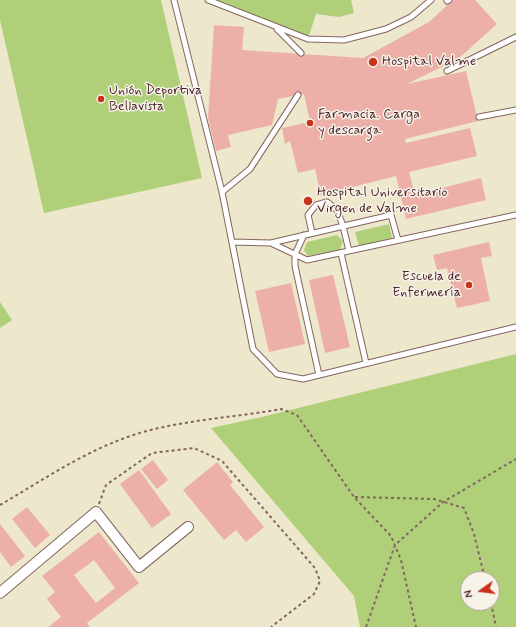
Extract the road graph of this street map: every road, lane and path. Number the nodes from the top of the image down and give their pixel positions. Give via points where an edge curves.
1 (174, 0) edge
2 (208, 0) edge
3 (431, 0) edge
4 (275, 27) junction
5 (516, 37) edge
6 (301, 53) dead end
7 (447, 71) dead end
8 (298, 95) dead end
9 (516, 110) edge
10 (480, 117) dead end
11 (222, 192) junction
12 (516, 215) edge
13 (343, 226) junction
14 (312, 234) junction
15 (304, 235) junction
16 (398, 240) junction
17 (232, 242) junction
18 (271, 243) junction
19 (349, 251) junction
20 (342, 253) junction
21 (295, 254) junction
22 (516, 327) edge
23 (366, 363) junction
24 (319, 375) junction
25 (516, 459) edge
26 (354, 497) junction
27 (443, 502) junction
28 (0, 505) edge
29 (96, 512) junction
30 (188, 527) dead end
31 (395, 545) junction
32 (483, 571) edge
33 (0, 593) edge
34 (493, 611) edge
35 (271, 627) edge
36 (366, 627) edge
37 (416, 627) edge
38 (496, 627) edge

1 - 11 lane
2 - 4 lane
3 - 4 lane via 411,17 386,29 344,40 308,39
4 - 6 lane
5 - 7 lane
8 - 11 lane via 250,170
9 - 10 lane
11 - 17 lane
12 - 16 lane
13 - 14 lane
13 - 14 lane via 337,210 327,202 316,205 308,215
13 - 16 lane via 391,215
13 - 19 lane
14 - 15 lane
15 - 18 lane
15 - 21 lane
16 - 19 lane
17 - 18 lane
17 - 24 lane via 253,349 277,374 303,379
18 - 21 lane
19 - 20 lane
20 - 21 lane via 307,260
20 - 23 lane
21 - 24 lane via 295,266
22 - 23 lane
23 - 24 lane
25 - 27 path
26 - 27 path via 434,499
26 - 28 path via 297,415 281,409 160,428 118,440 76,460
26 - 31 path via 391,536
27 - 31 path
27 - 32 path via 464,508 474,534
29 - 30 street via 139,567
29 - 33 street
29 - 35 path via 106,485 152,453 194,448 222,460 315,568 320,581 314,594
31 - 36 path
31 - 37 path via 401,560
34 - 38 path

